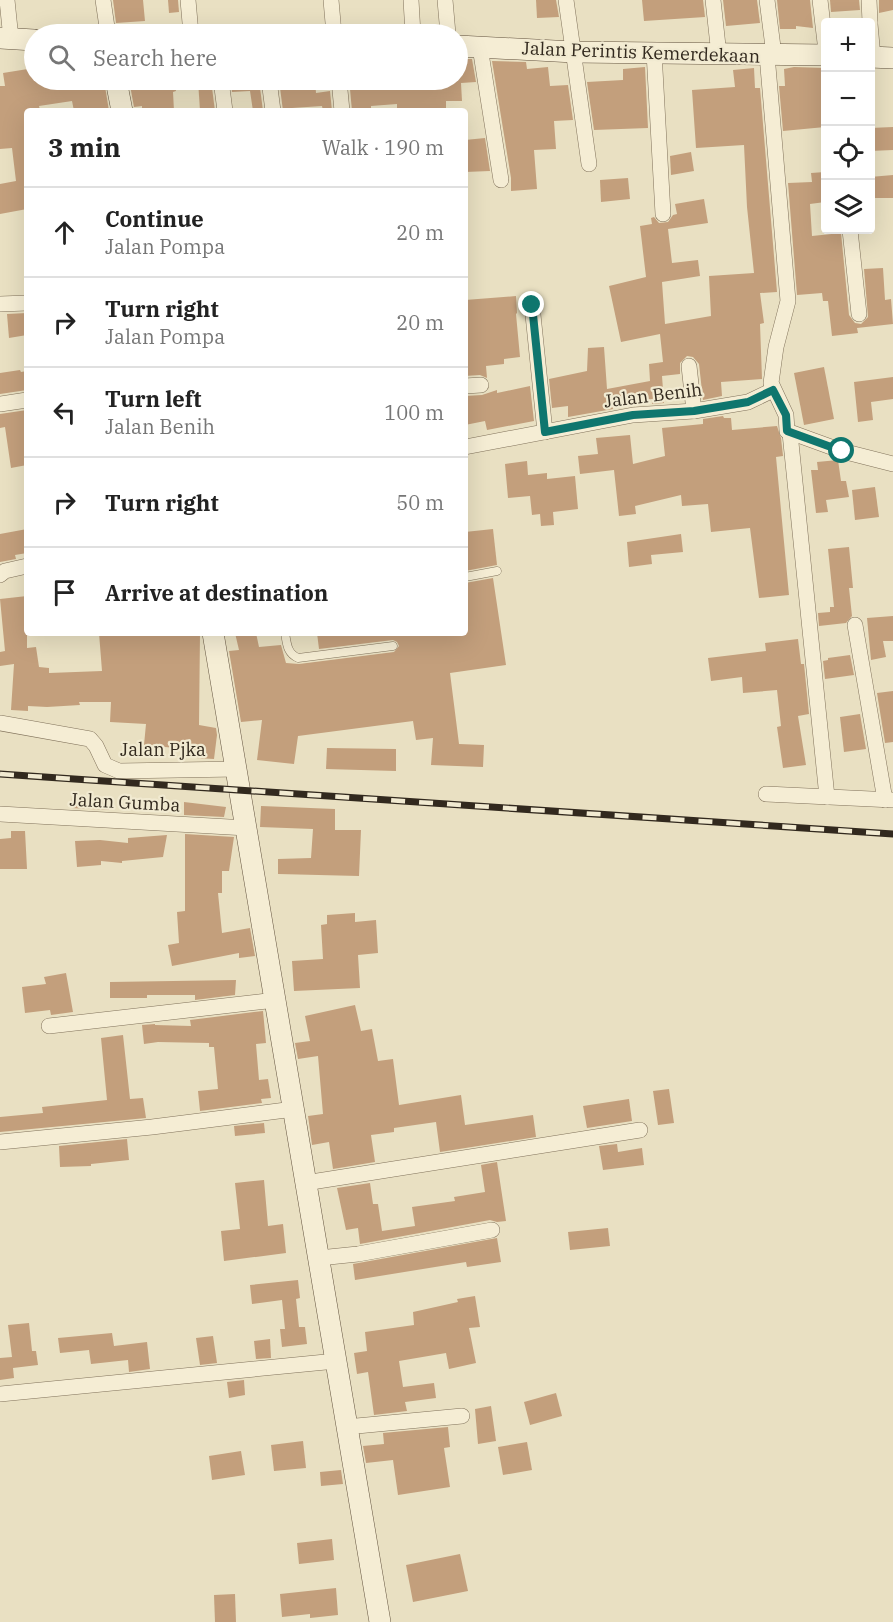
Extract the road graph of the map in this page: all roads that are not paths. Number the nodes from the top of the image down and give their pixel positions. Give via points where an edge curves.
1 (7, 0) edge
2 (103, 0) edge
3 (188, 0) edge
4 (331, 0) edge
5 (411, 0) edge
6 (445, 0) edge
7 (566, 0) edge
8 (713, 0) edge
9 (767, 0) edge
10 (820, 0) edge
11 (869, 0) edge
12 (822, 18) edge
13 (870, 18) edge
14 (107, 24) edge
15 (190, 24) edge
16 (333, 24) edge
17 (412, 24) edge
18 (447, 24) edge
19 (5, 38) edge
20 (24, 39) edge
21 (875, 42) edge
22 (468, 46) edge
23 (480, 47) junction
24 (574, 52) junction
25 (654, 52) junction
26 (821, 53) edge
27 (719, 55) junction
28 (771, 55) junction
29 (879, 57) edge
30 (118, 90) edge
31 (222, 90) edge
32 (270, 90) edge
33 (340, 90) edge
34 (121, 108) edge
35 (225, 108) edge
36 (273, 108) edge
37 (342, 108) edge
38 (589, 164) dead end
39 (501, 180) dead end
40 (663, 214) dead end
41 (850, 234) edge
42 (24, 303) edge
43 (0, 304) edge
44 (532, 305) dead end
45 (858, 314) dead end
46 (689, 366) dead end
47 (773, 390) junction
48 (24, 400) edge
49 (0, 404) edge
50 (694, 411) junction
51 (545, 432) junction
52 (790, 433) junction
53 (468, 446) edge
54 (893, 464) edge
55 (24, 567) edge
56 (2, 571) edge
57 (497, 571) dead end
58 (468, 576) edge
59 (855, 626) dead end
60 (214, 636) edge
61 (286, 636) edge
62 (393, 646) dead end
63 (0, 723) edge
64 (237, 768) junction
65 (766, 794) dead end
66 (827, 797) junction
67 (889, 800) edge
68 (0, 814) edge
69 (247, 828) junction
70 (276, 1000) junction
71 (49, 1026) dead end
72 (294, 1109) junction
73 (640, 1131) dead end
74 (0, 1142) edge
75 (305, 1183) junction
76 (492, 1230) dead end
77 (319, 1258) junction
78 (336, 1361) junction
79 (0, 1394) edge
80 (462, 1416) dead end
81 (346, 1427) junction
82 (380, 1622) edge

1 - 19 street
2 - 14 street
3 - 15 street
4 - 16 street
5 - 17 street
6 - 18 street
7 - 24 street
8 - 27 street
9 - 28 street
10 - 12 street
11 - 13 street
19 - 20 street
21 - 29 street
22 - 23 street, Jalan Perintis Kemerdekaan
23 - 24 street, Jalan Perintis Kemerdekaan
23 - 39 street
24 - 25 street, Jalan Perintis Kemerdekaan
24 - 38 street
25 - 27 street, Jalan Perintis Kemerdekaan
25 - 40 street
26 - 28 street, Jalan Perintis Kemerdekaan
27 - 28 street, Jalan Perintis Kemerdekaan
28 - 47 street via 788,301 772,366
30 - 34 street
31 - 35 street
32 - 36 street
33 - 37 street
41 - 45 street
42 - 43 street
44 - 51 street
46 - 50 street
47 - 50 street, Jalan Benih via 748,402
47 - 52 street
48 - 49 street
50 - 51 street, Jalan Benih via 633,415
51 - 53 street, Jalan Benih
52 - 54 street
52 - 66 street
55 - 56 street
57 - 58 lane
59 - 67 street
60 - 64 street
61 - 62 lane via 288,649 298,658
63 - 64 street, Jalan Pjka via 90,739 105,765 119,771
64 - 69 street
65 - 66 street
66 - 67 street
68 - 69 street, Jalan Gumba
69 - 70 street
70 - 71 street
70 - 72 street
72 - 74 street
72 - 75 street
73 - 75 street
75 - 77 street
76 - 77 street
77 - 78 street
78 - 79 street
78 - 81 street
80 - 81 street
81 - 82 street

